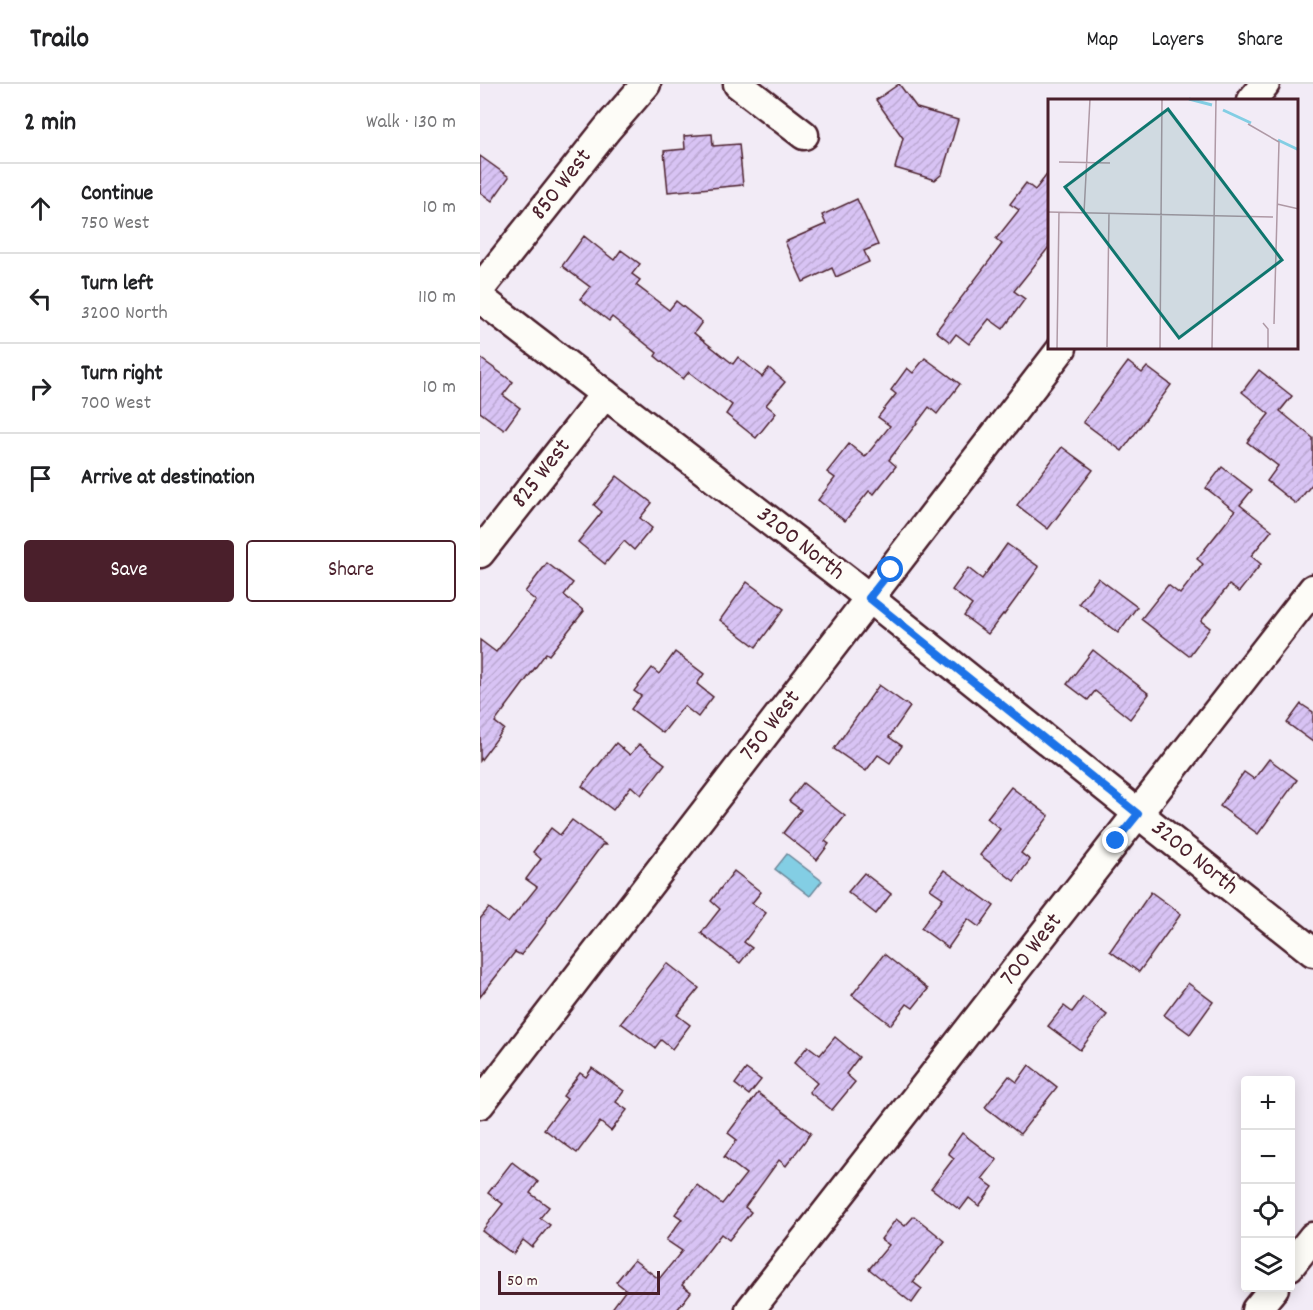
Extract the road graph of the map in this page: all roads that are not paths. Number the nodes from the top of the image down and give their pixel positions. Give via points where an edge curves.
1 (646, 84) edge
2 (738, 84) edge
3 (1265, 84) edge
4 (1253, 99) edge
5 (804, 135) dead end
6 (480, 289) edge
7 (480, 298) edge
8 (1060, 350) edge
9 (605, 394) junction
10 (480, 553) edge
11 (1313, 589) edge
12 (869, 598) junction
13 (1138, 814) junction
14 (1313, 952) edge
15 (480, 1104) edge
16 (1313, 1237) edge
17 (1295, 1260) edge
18 (1270, 1292) edge
19 (750, 1310) edge
20 (1256, 1310) edge

1 - 6 street, 850 West
2 - 5 street
3 - 4 street
7 - 9 street, 3200 North
8 - 12 street, 750 West
9 - 10 street, 825 West
9 - 12 street, 3200 North
11 - 13 street, 700 West
12 - 13 street, 3200 North
12 - 15 street, 750 West
13 - 14 street, 3200 North
13 - 19 street, 700 West
16 - 17 street
18 - 20 street

